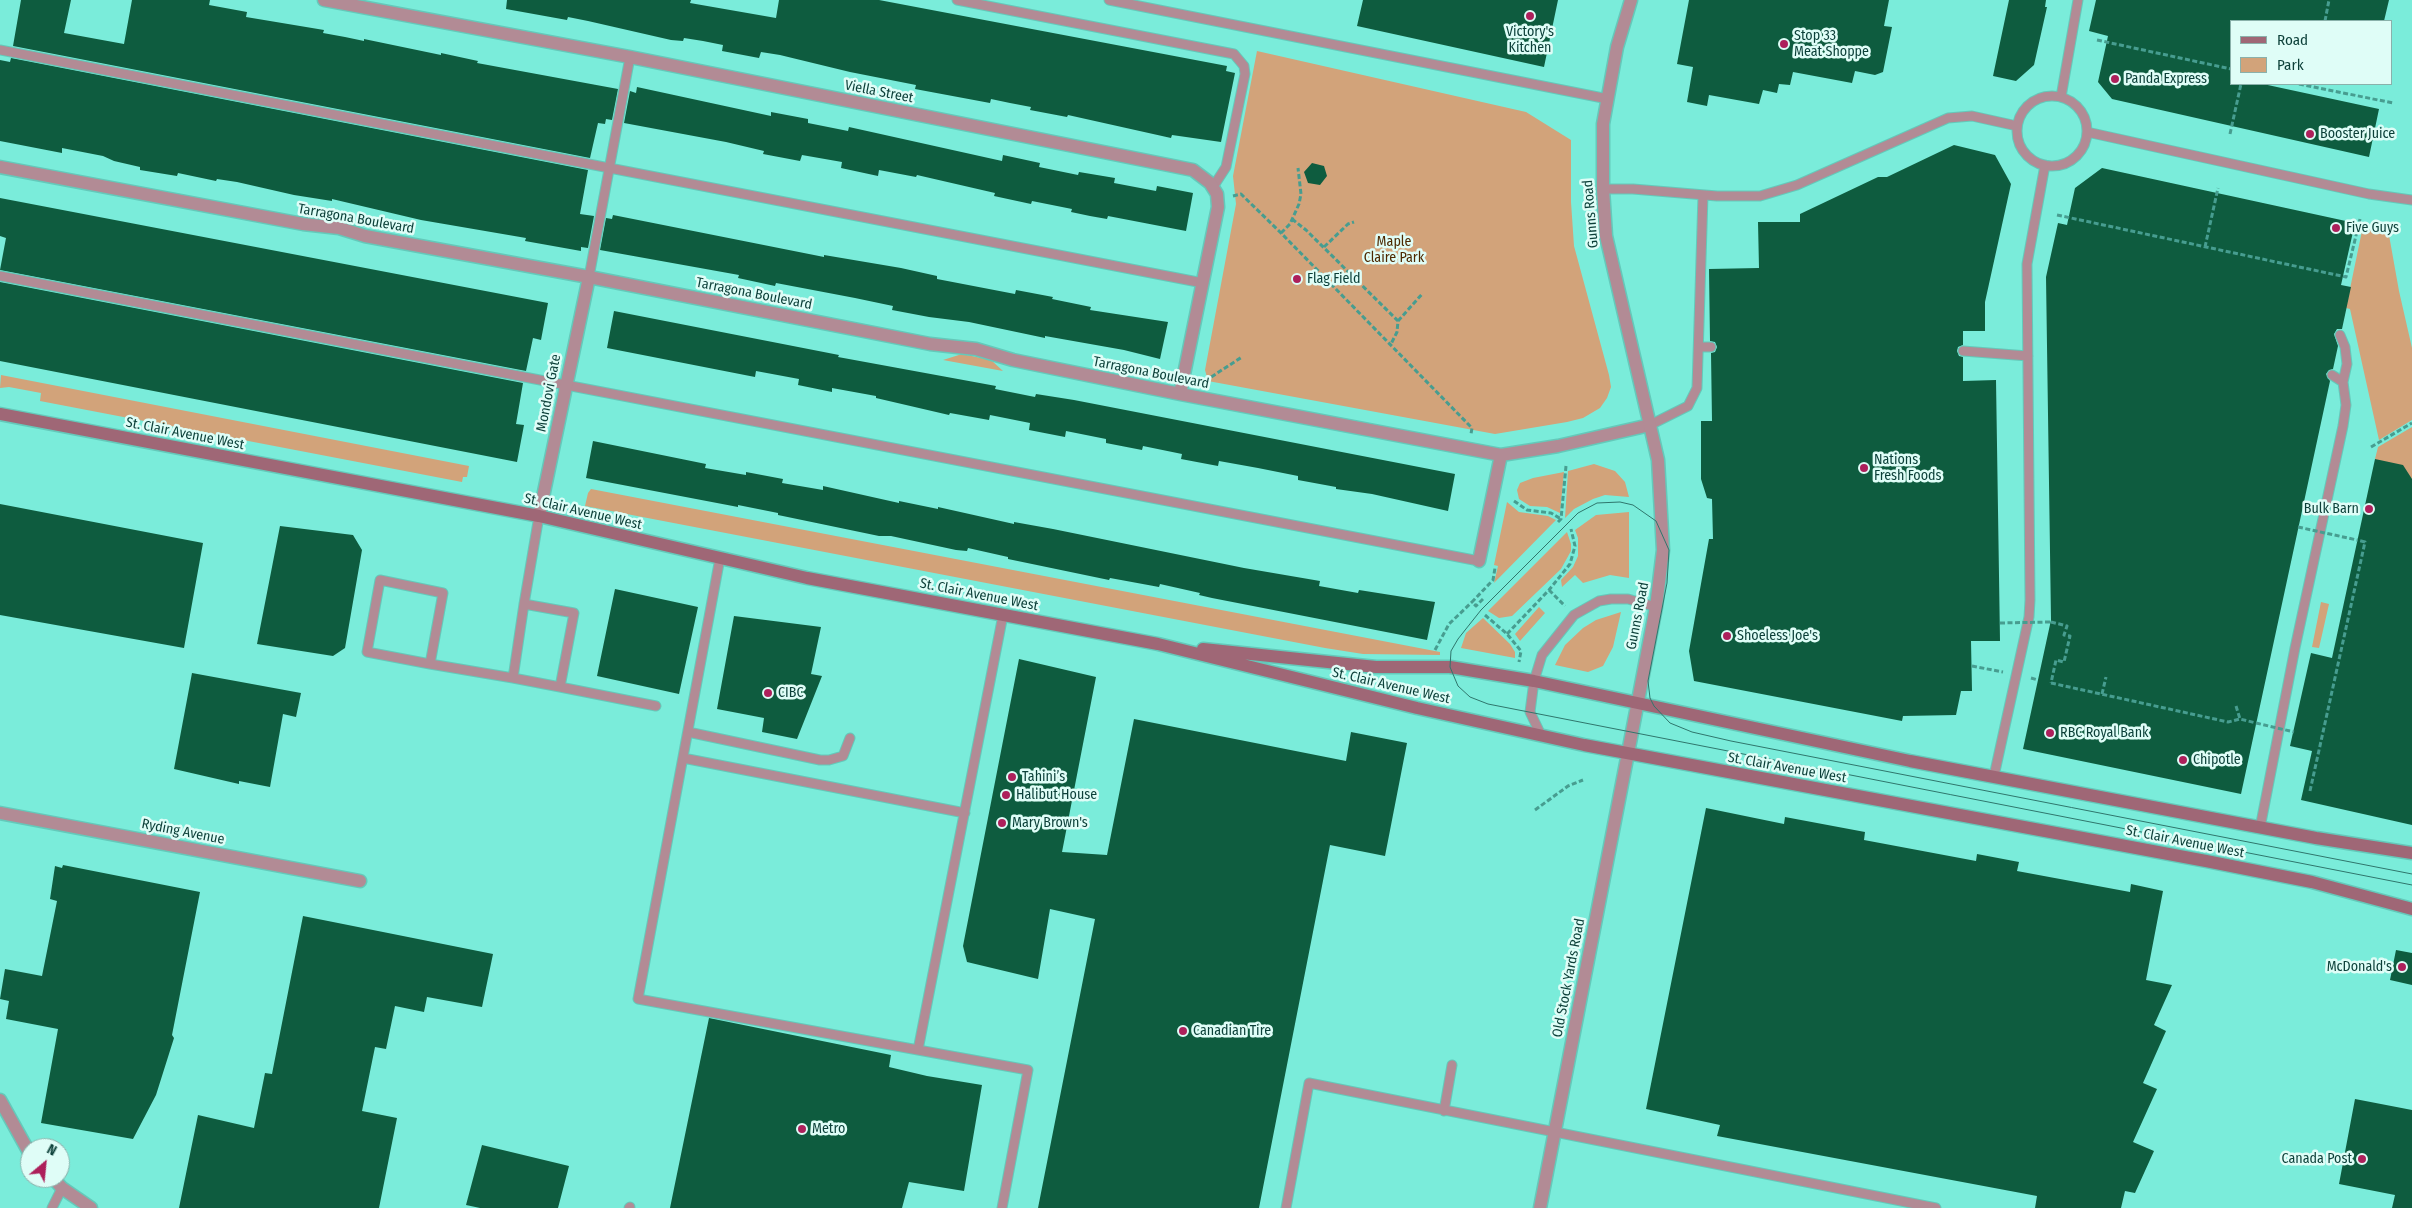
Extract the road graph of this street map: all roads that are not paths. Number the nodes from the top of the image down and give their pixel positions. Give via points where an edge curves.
1 (324, 0) edge
2 (957, 0) edge
3 (1109, 0) edge
4 (1631, 0) edge
5 (2078, 0) edge
6 (0, 50) edge
7 (630, 57) junction
8 (2061, 97) junction
9 (1608, 99) junction
10 (2016, 126) junction
11 (2087, 132) junction
12 (2045, 165) junction
13 (0, 167) edge
14 (610, 168) junction
15 (1213, 187) junction
16 (1603, 189) junction
17 (1703, 194) junction
18 (2412, 200) edge
19 (0, 276) edge
20 (589, 277) junction
21 (1203, 283) junction
22 (2340, 335) dead end
23 (1699, 347) junction
24 (1710, 347) dead end
25 (1963, 351) dead end
26 (2028, 356) junction
27 (2332, 375) dead end
28 (2344, 382) junction
29 (566, 385) junction
30 (1180, 394) junction
31 (0, 414) edge
32 (1650, 424) junction
33 (1501, 455) junction
34 (539, 516) junction
35 (720, 558) junction
36 (1479, 561) joint
37 (524, 604) junction
38 (1656, 606) junction
39 (1004, 615) junction
40 (1158, 644) junction
41 (430, 664) junction
42 (513, 678) junction
43 (1534, 681) junction
44 (560, 687) junction
45 (1636, 704) junction
46 (656, 706) dead end
47 (688, 732) junction
48 (1541, 735) junction
49 (850, 738) dead end
50 (1628, 753) junction
51 (683, 758) junction
52 (1994, 776) junction
53 (0, 813) edge
54 (965, 813) junction
55 (2260, 828) junction
56 (2412, 853) edge
57 (360, 881) dead end
58 (2412, 909) edge
59 (918, 1050) junction
60 (1452, 1065) dead end
61 (0, 1100) edge
62 (1444, 1111) junction
63 (1554, 1133) junction
64 (21, 1138) edge
65 (62, 1188) joint
66 (52, 1208) edge
67 (92, 1208) edge
68 (1002, 1208) edge
69 (1286, 1208) edge
70 (1540, 1208) edge
71 (1936, 1208) edge

1 - 7 street, Viella Street
2 - 15 lane via 1234,54 1244,66 1245,74 1226,167
3 - 9 lane
4 - 9 street, Gunns Road via 1616,47
5 - 8 lane
6 - 14 lane
7 - 14 lane
7 - 15 street, Viella Street via 1186,168 1205,178
8 - 10 lane via 2034,100 2025,108
8 - 11 lane via 2078,107
9 - 16 street, Gunns Road via 1602,141
10 - 12 lane via 2019,143 2028,157
10 - 17 lane via 1972,116 1948,118 1780,192 1760,196
11 - 12 lane via 2079,153 2069,161
11 - 18 lane via 2369,194
12 - 26 lane via 2027,264
13 - 20 street, Tarragona Boulevard
14 - 20 lane
14 - 21 lane
15 - 21 street via 1218,207
16 - 17 lane
16 - 32 street, Gunns Road via 1606,236
17 - 23 lane
19 - 29 lane
20 - 29 street, Mondovi Gate
20 - 30 street, Tarragona Boulevard via 930,344 976,349 1013,360
21 - 30 street
22 - 28 lane via 2347,364
23 - 24 lane
23 - 32 lane via 1698,388 1694,397 1680,411
25 - 26 lane
26 - 52 lane via 2029,617
27 - 28 lane
28 - 55 lane via 2344,426 2295,648
29 - 34 street, Mondovi Gate
29 - 36 lane
30 - 33 street, Tarragona Boulevard
31 - 34 main road, St. Clair Avenue West
32 - 33 street via 1558,446
32 - 38 street, Gunns Road via 1658,460 1663,550
33 - 36 street
34 - 35 main road, St. Clair Avenue West
34 - 37 lane
35 - 39 main road, St. Clair Avenue West via 816,580
35 - 47 lane
37 - 42 lane
37 - 44 lane via 574,613
38 - 43 lane via 1628,599 1599,600 1574,615 1542,656
38 - 45 street, Gunns Road
39 - 40 main road, St. Clair Avenue West
39 - 54 lane
40 - 43 main road, St. Clair Avenue West via 1376,667 1450,667
40 - 48 main road, St. Clair Avenue West
41 - 41 lane via 367,652 380,580 444,593
41 - 42 lane
42 - 44 lane
43 - 45 main road, St. Clair Avenue West
43 - 48 lane via 1530,712
44 - 46 lane
45 - 50 street, Gunns Road
45 - 52 main road, St. Clair Avenue West
47 - 49 lane via 820,760 843,756
47 - 51 lane
48 - 50 main road, St. Clair Avenue West
50 - 58 main road, St. Clair Avenue West via 2206,860 2312,882
50 - 63 street, Old Stock Yards Road
51 - 54 lane
51 - 59 lane via 638,999
52 - 55 main road, St. Clair Avenue West
53 - 57 street, Ryding Avenue
54 - 59 lane
55 - 56 main road, St. Clair Avenue West
59 - 68 lane via 1028,1070
60 - 62 lane
61 - 64 street
62 - 63 lane
62 - 69 lane via 1309,1083
63 - 70 street, Old Stock Yards Road
63 - 71 lane
65 - 66 lane
65 - 67 street

